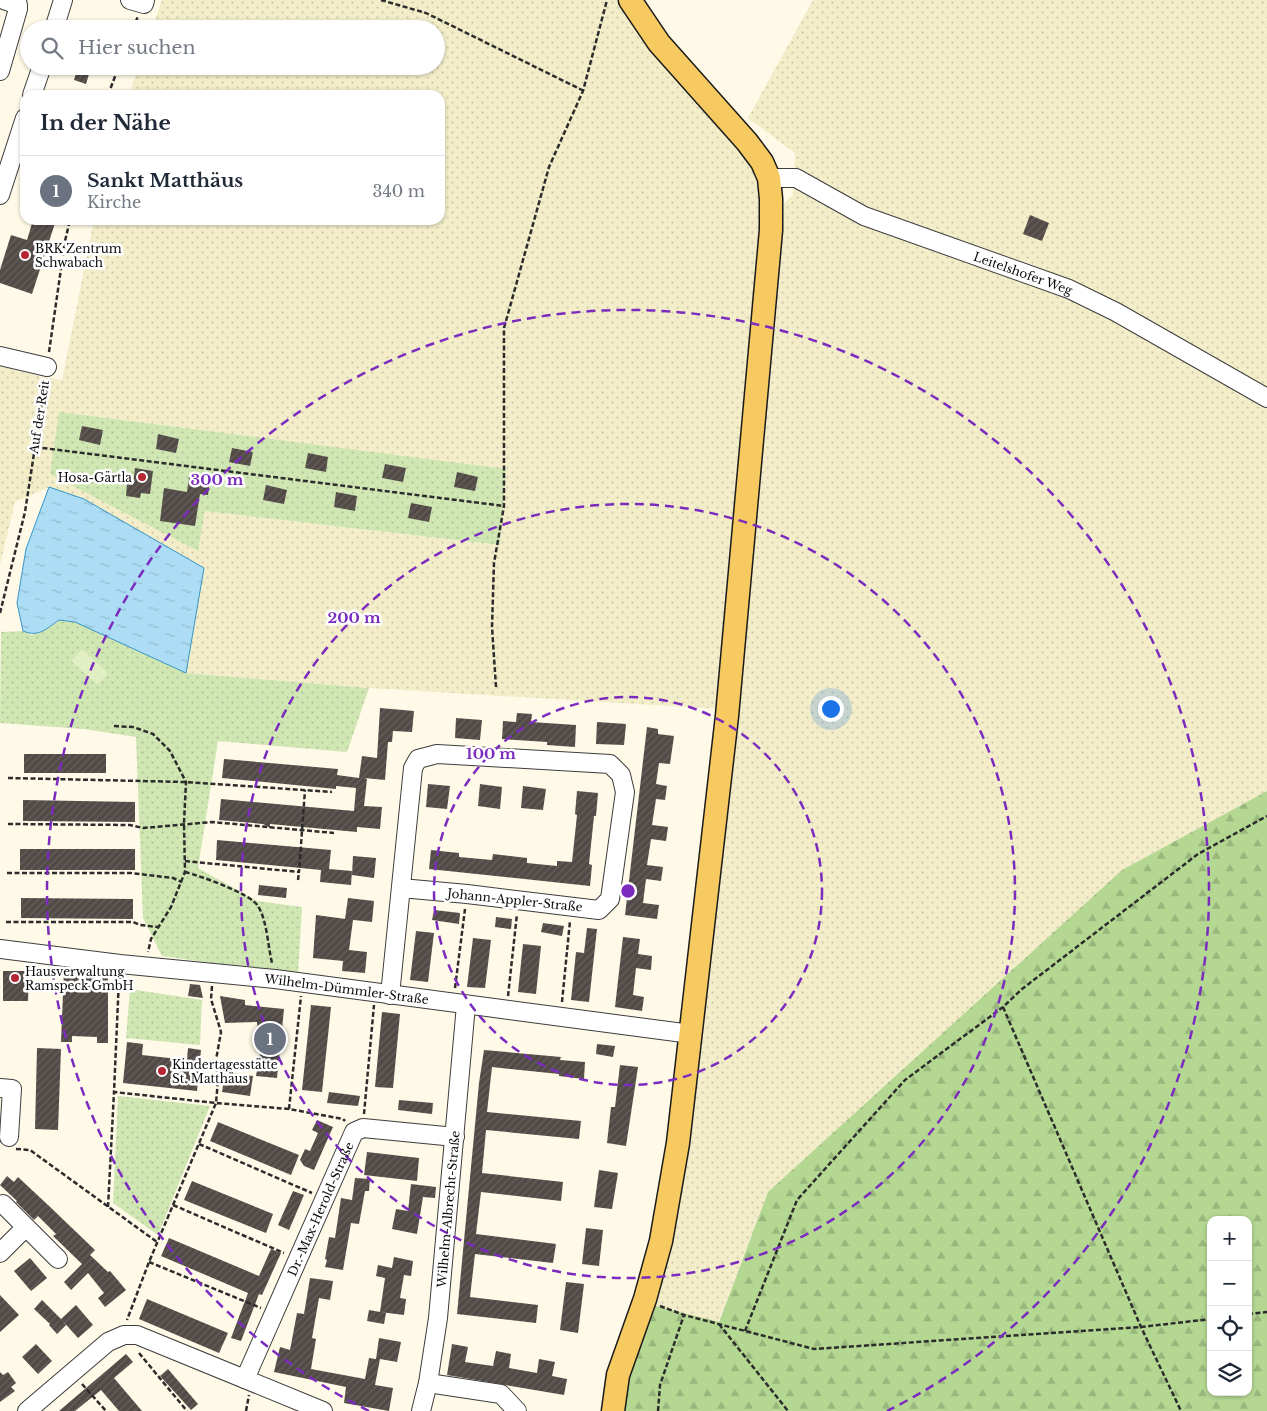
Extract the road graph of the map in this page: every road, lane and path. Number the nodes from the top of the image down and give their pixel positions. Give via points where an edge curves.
1 (4, 0) edge
2 (63, 0) edge
3 (381, 0) edge
4 (607, 0) edge
5 (630, 0) edge
6 (57, 20) edge
7 (442, 20) edge
8 (445, 22) edge
9 (0, 72) edge
10 (39, 75) edge
11 (116, 75) edge
12 (34, 90) edge
13 (110, 90) edge
14 (583, 91) junction
15 (20, 133) edge
16 (769, 178) junction
17 (0, 194) edge
18 (69, 225) edge
19 (0, 356) edge
20 (47, 367) junction
21 (1267, 398) edge
22 (35, 447) junction
23 (504, 506) junction
24 (0, 613) edge
25 (496, 686) dead end
26 (114, 726) dead end
27 (8, 778) dead end
28 (186, 782) junction
29 (305, 790) junction
30 (332, 792) dead end
31 (1267, 816) edge
32 (184, 823) junction
33 (8, 824) dead end
34 (302, 830) junction
35 (334, 833) dead end
36 (185, 861) junction
37 (184, 872) junction
38 (299, 872) junction
39 (7, 873) dead end
40 (298, 880) dead end
41 (182, 882) junction
42 (401, 888) junction
43 (467, 894) junction
44 (519, 900) junction
45 (572, 906) junction
46 (6, 922) dead end
47 (158, 927) junction
48 (0, 949) edge
49 (120, 964) junction
50 (145, 966) junction
51 (212, 972) junction
52 (275, 980) junction
53 (302, 984) junction
54 (383, 994) junction
55 (460, 1005) junction
56 (1003, 1007) junction
57 (506, 1010) junction
58 (560, 1016) junction
59 (691, 1034) junction
60 (0, 1088) edge
61 (114, 1092) junction
62 (216, 1103) junction
63 (290, 1109) junction
64 (358, 1130) junction
65 (455, 1137) junction
66 (9, 1143) joint
67 (199, 1144) junction
68 (324, 1198) junction
69 (3, 1204) dead end
70 (173, 1205) junction
71 (108, 1207) junction
72 (25, 1228) junction
73 (157, 1242) junction
74 (0, 1253) edge
75 (298, 1258) junction
76 (58, 1259) dead end
77 (149, 1262) junction
78 (645, 1300) junction
79 (1267, 1312) edge
80 (274, 1313) junction
81 (1252, 1314) edge
82 (684, 1315) junction
83 (1207, 1319) edge
84 (718, 1323) junction
85 (1141, 1327) junction
86 (745, 1331) junction
87 (124, 1335) junction
88 (73, 1373) junction
89 (245, 1379) junction
90 (428, 1383) junction
91 (27, 1411) edge
92 (106, 1411) edge
93 (187, 1411) edge
94 (323, 1411) edge
95 (421, 1411) edge
96 (517, 1411) edge
97 (612, 1411) edge
98 (658, 1411) edge
99 (788, 1411) edge
100 (1181, 1411) edge

1 - 9 street via 18,5 18,10
2 - 6 street
3 - 7 path via 426,12
4 - 14 path
5 - 16 main road via 659,43 747,142
8 - 14 path
10 - 12 street
11 - 13 path
14 - 23 path via 549,168 504,328
15 - 17 street
16 - 21 street, Leitelshofer Weg via 796,178 864,216 1069,289 1116,312
16 - 59 main road via 771,230 727,716
18 - 20 path, Auf der Reit
19 - 20 street
20 - 22 path, Auf der Reit
22 - 23 path
22 - 24 path, Auf der Reit via 25,512
23 - 25 path via 494,563 492,627
26 - 28 path via 133,727 153,734 170,751
27 - 28 path
28 - 29 path
28 - 32 path
29 - 30 path
29 - 34 path
31 - 56 path via 1198,854
32 - 33 path via 143,828 130,825
32 - 34 path via 212,822
32 - 36 path
34 - 35 path
34 - 38 path
36 - 37 path
36 - 38 path
37 - 41 path
37 - 52 path via 249,897 258,906
38 - 40 path
39 - 41 path via 131,873
41 - 47 path
42 - 43 street, Johann-Appler-Straße
42 - 45 street, Johann-Appler-Straße via 413,768 418,759 437,754 610,764 621,775 625,792 610,899 599,910
42 - 54 street, Johann-Appler-Straße
43 - 44 street, Johann-Appler-Straße
43 - 55 path
44 - 45 street, Johann-Appler-Straße
44 - 57 path
45 - 58 path
46 - 47 path via 133,922 140,926
47 - 50 path via 151,939
48 - 49 street, Wilhelm-Dümmler-Straße
49 - 50 street, Wilhelm-Dümmler-Straße
49 - 61 path
50 - 51 street, Wilhelm-Dümmler-Straße
51 - 52 street, Wilhelm-Dümmler-Straße
51 - 62 path via 211,999 221,1032 216,1060
52 - 53 street, Wilhelm-Dümmler-Straße
53 - 54 street, Wilhelm-Dümmler-Straße
53 - 63 path
54 - 55 street, Wilhelm-Dümmler-Straße
54 - 64 path
55 - 57 street, Wilhelm-Dümmler-Straße
55 - 65 street, Wilhelm-Albrecht-Straße
56 - 85 path
56 - 86 path via 905,1080 797,1200
57 - 58 street, Wilhelm-Dümmler-Straße
58 - 59 street, Wilhelm-Dümmler-Straße
59 - 78 main road via 670,1192
60 - 66 street via 12,1089
61 - 62 path
61 - 71 path
62 - 63 path
62 - 67 path
63 - 64 path via 343,1119
64 - 65 street, Dr.-Max-Herold-Straße
64 - 68 street, Dr.-Max-Herold-Straße
65 - 90 street, Wilhelm-Albrecht-Straße via 438,1318
66 - 71 path via 30,1150
67 - 68 path
67 - 70 path
68 - 75 street, Dr.-Max-Herold-Straße
69 - 72 street
70 - 73 path
70 - 75 path
71 - 73 path
72 - 74 street
72 - 76 street
73 - 77 path
75 - 80 street, Dr.-Max-Herold-Straße
77 - 80 path
77 - 87 path via 128,1315
78 - 82 path
78 - 97 main road via 621,1366
79 - 81 path
80 - 89 street, Dr.-Max-Herold-Straße
82 - 84 path
82 - 98 path via 660,1385
83 - 85 path
84 - 86 path
84 - 99 path
85 - 86 path via 814,1349
85 - 100 path
87 - 88 street via 108,1342
87 - 89 street via 137,1334
87 - 93 path
88 - 91 street
88 - 92 path
89 - 94 street
90 - 95 street, Wilhelm-Albrecht-Straße
90 - 96 street via 501,1394

